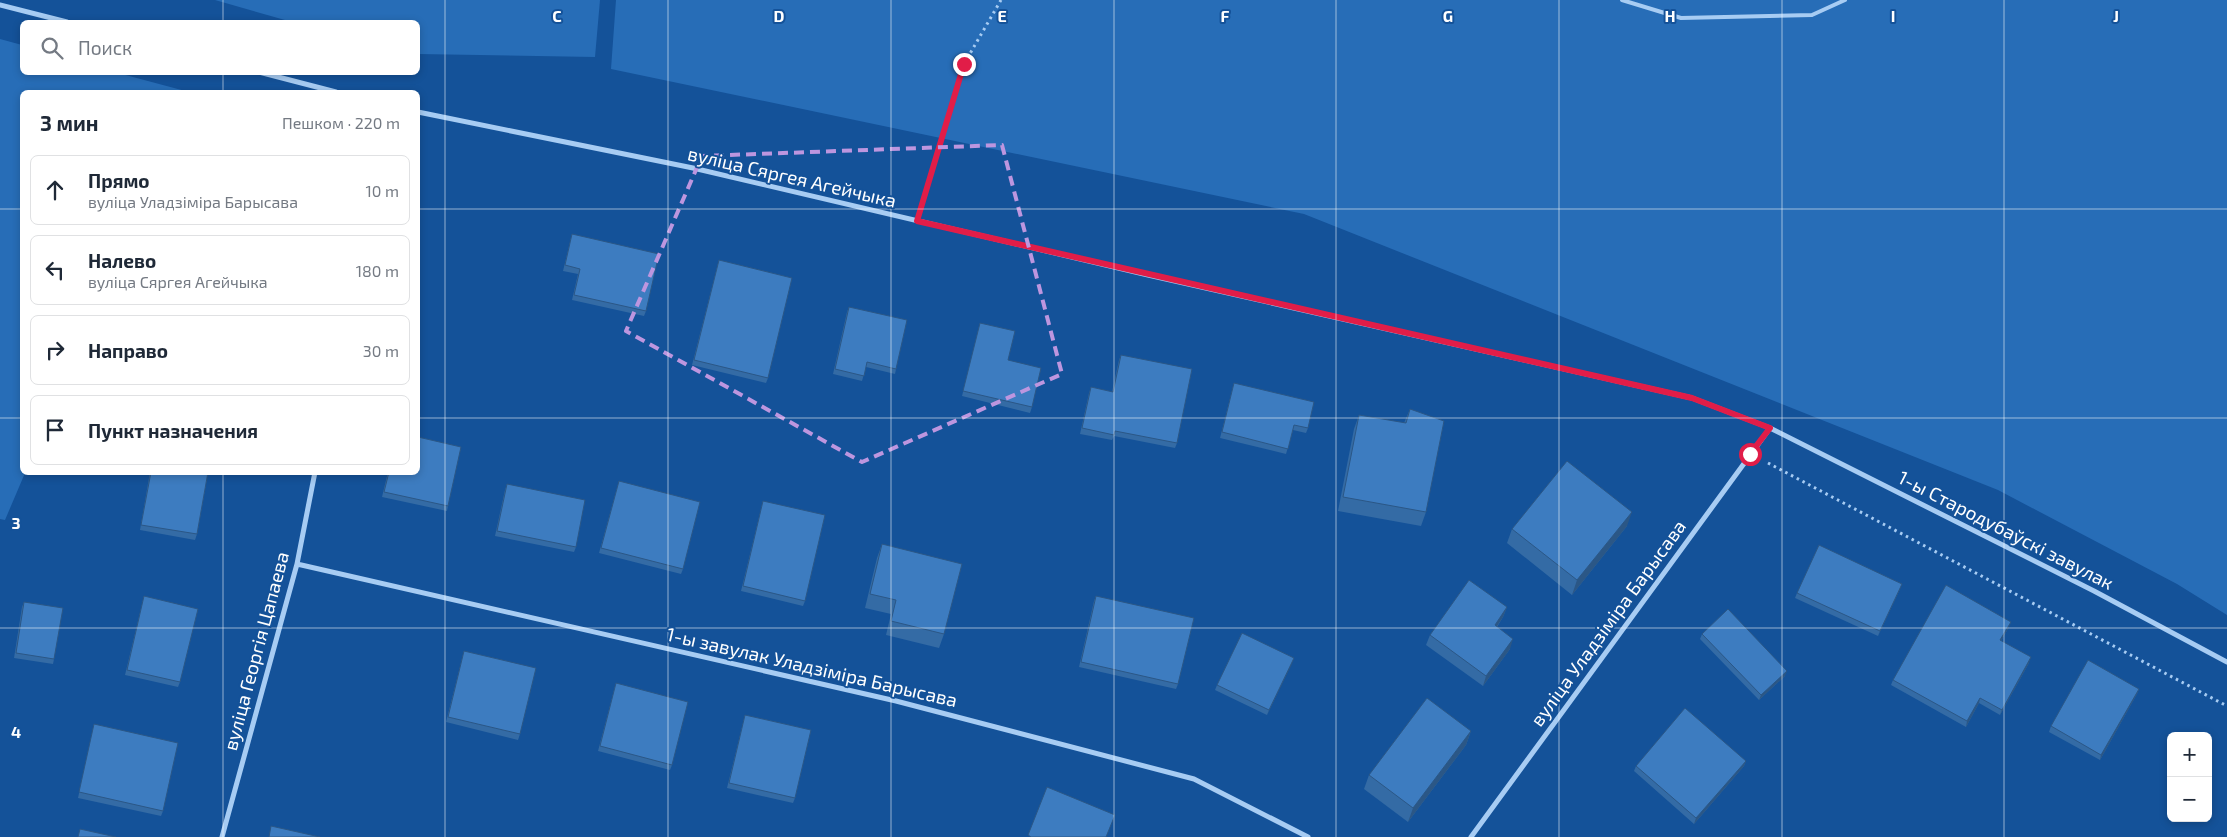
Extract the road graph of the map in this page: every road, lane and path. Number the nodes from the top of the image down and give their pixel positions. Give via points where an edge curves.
1 (1001, 0) edge
2 (1622, 0) edge
3 (1844, 0) edge
4 (0, 5) edge
5 (59, 20) edge
6 (271, 75) edge
7 (328, 90) edge
8 (420, 112) edge
9 (917, 221) junction
10 (1770, 428) junction
11 (1750, 454) junction
12 (314, 475) edge
13 (297, 564) junction
14 (2227, 662) edge
15 (2227, 706) edge
16 (222, 837) edge
17 (1308, 837) edge
18 (1471, 837) edge

1 - 9 path via 964,64
2 - 3 lane via 1681,18 1812,15
4 - 5 street
6 - 7 street
8 - 9 street, вуліца Сяргея Агейчыка via 693,168
9 - 10 street, вуліца Сяргея Агейчыка via 1692,398
10 - 11 street, вуліца Уладзіміра Барысава
10 - 14 street, 1-ы Стародубаўскі завулак
11 - 15 path
11 - 18 street, вуліца Уладзіміра Барысава
12 - 13 street, вуліца Георгія Цапаева
13 - 16 street, вуліца Георгія Цапаева
13 - 17 street, 1-ы завулак Уладзіміра Барысава via 896,701 1194,779

